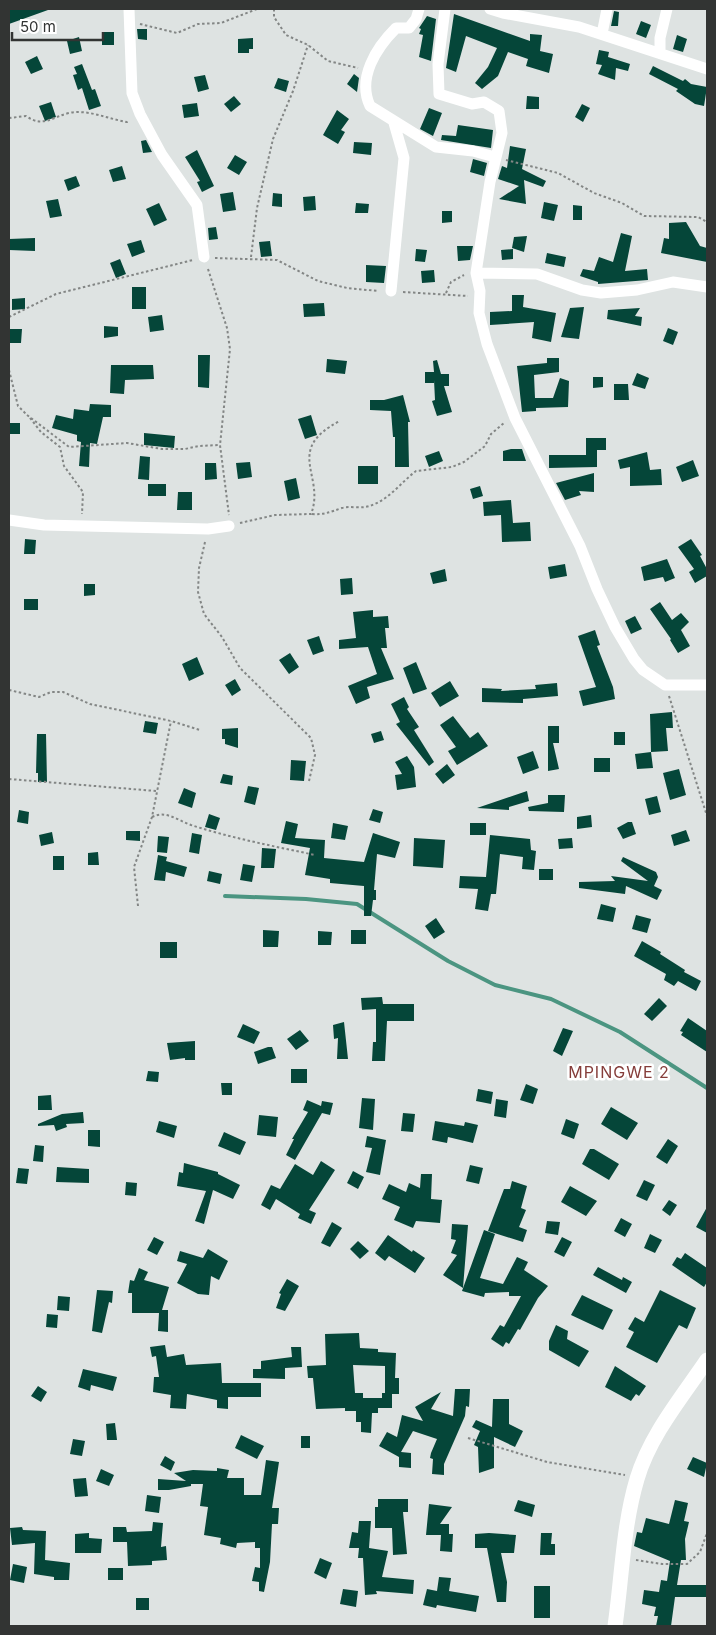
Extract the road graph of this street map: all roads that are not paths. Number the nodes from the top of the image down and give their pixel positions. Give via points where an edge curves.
1 (128, 9) edge
2 (419, 9) edge
3 (445, 9) edge
4 (490, 9) edge
5 (607, 9) edge
6 (667, 9) edge
7 (533, 14) edge
8 (602, 34) junction
9 (660, 53) junction
10 (707, 69) edge
11 (394, 122) junction
12 (495, 157) junction
13 (204, 257) road end
14 (476, 273) junction
15 (707, 287) edge
16 (391, 291) road end
17 (9, 520) edge
18 (230, 526) road end
19 (707, 685) edge
20 (707, 1360) edge
21 (615, 1626) edge

1 - 13 street via 132,92 162,155 197,205
2 - 11 street via 409,28 396,28 384,41 367,71 365,95 370,106
3 - 12 street via 438,64 439,94 472,104 484,102 499,111 502,133
4 - 7 street
5 - 8 street
6 - 9 street
7 - 8 street
8 - 9 street
9 - 10 street
11 - 12 street via 436,147
11 - 16 street via 404,158
12 - 14 street
14 - 15 street via 537,274 601,294 673,282
14 - 19 street via 481,326 515,418 577,539 616,627 643,670 665,685
17 - 18 street via 44,526 208,530
20 - 21 street via 653,1442 637,1478

